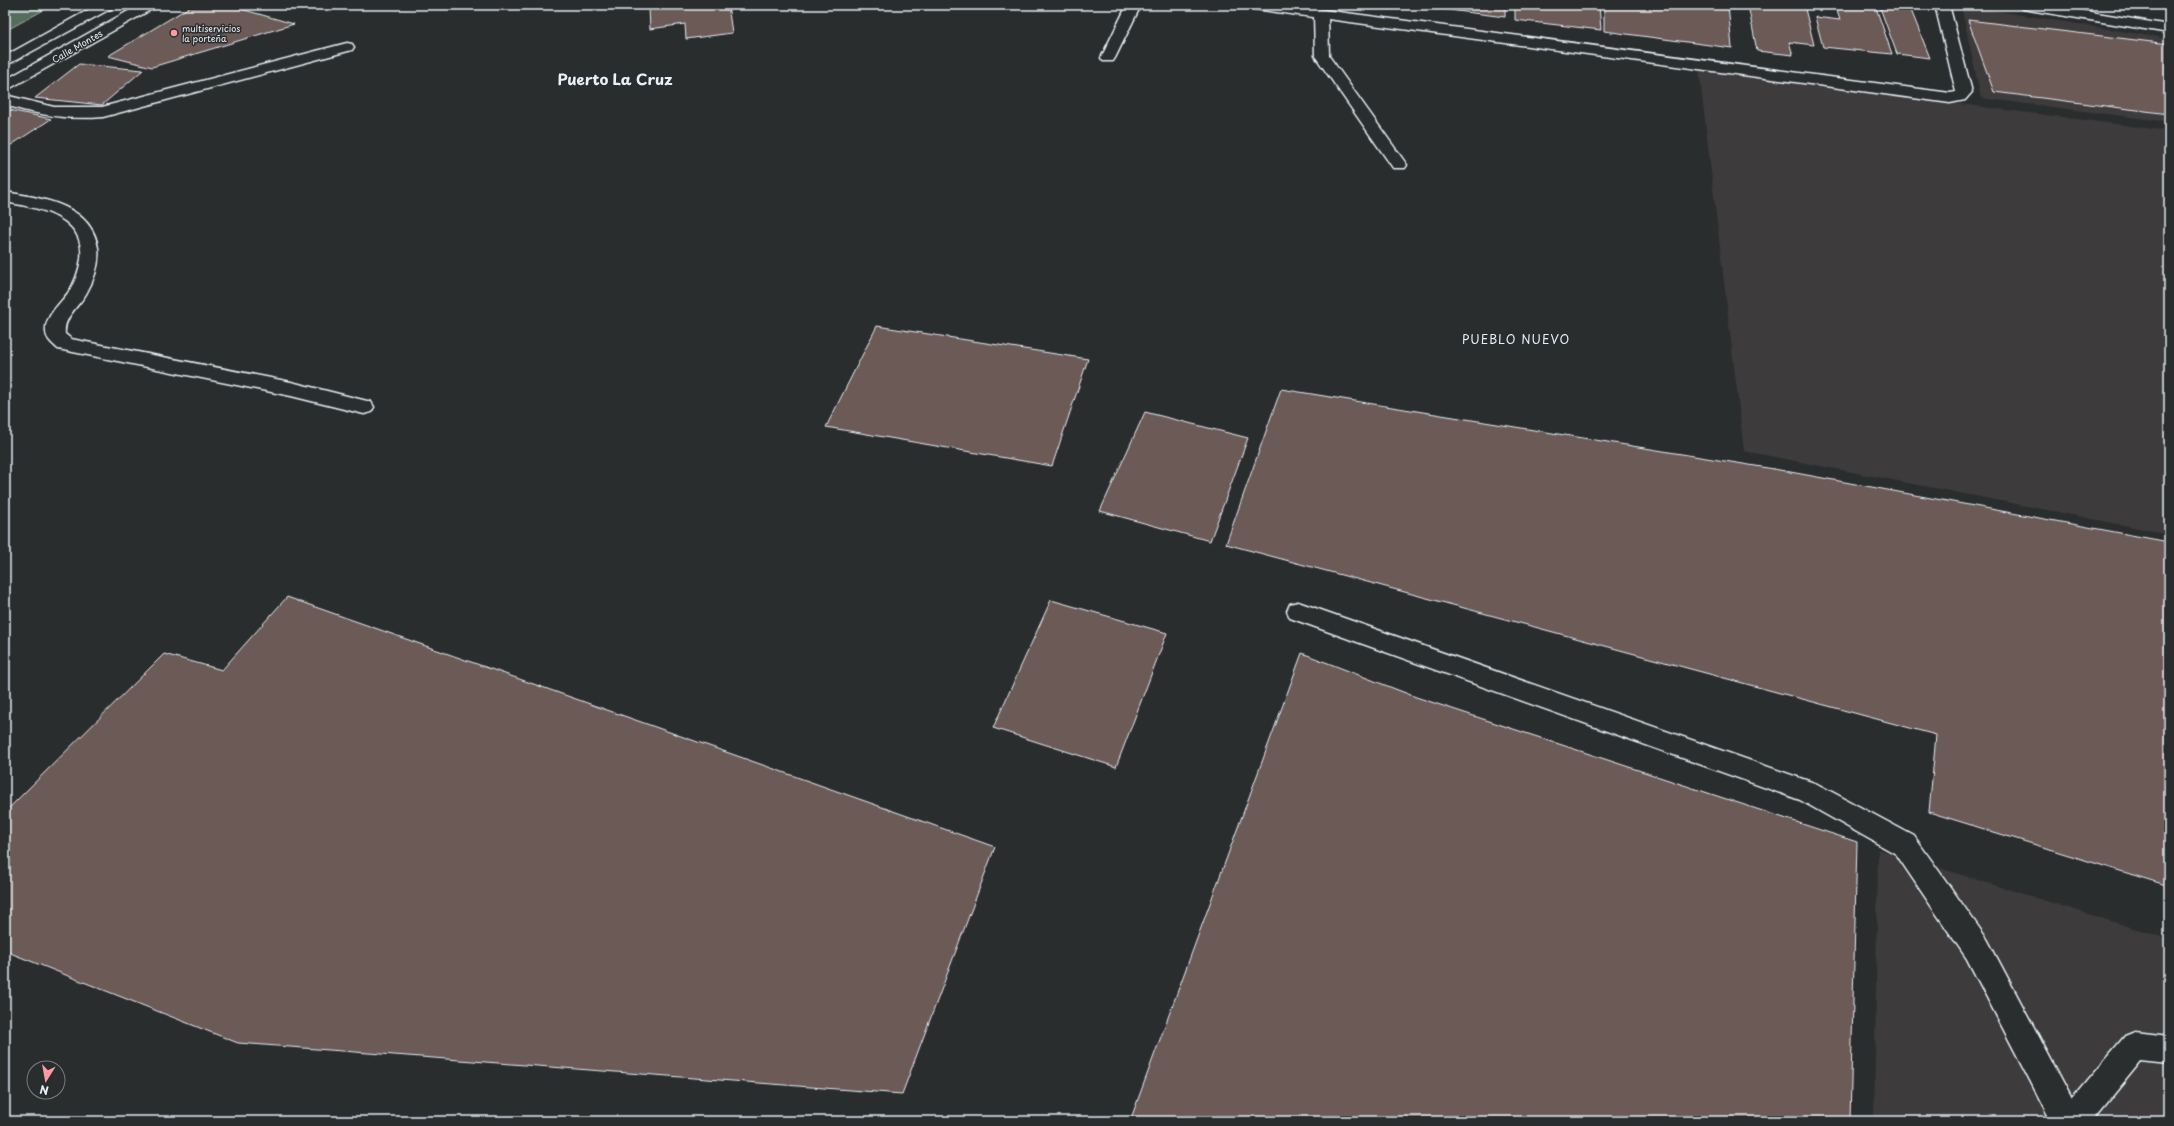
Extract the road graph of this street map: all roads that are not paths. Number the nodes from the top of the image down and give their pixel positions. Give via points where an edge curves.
1 (107, 5) edge
2 (149, 5) edge
3 (1134, 5) edge
4 (1254, 5) edge
5 (1942, 5) edge
6 (2023, 5) edge
7 (1323, 9) edge
8 (2169, 29) edge
9 (348, 47) dead end
10 (1108, 58) dead end
11 (5, 62) edge
12 (5, 86) edge
13 (5, 100) edge
14 (1399, 165) dead end
15 (5, 197) edge
16 (364, 407) dead end
17 (1298, 611) dead end
18 (2169, 1050) edge
19 (2067, 1121) edge
20 (2073, 1121) edge

1 - 11 street
2 - 12 street, Calle Montes
3 - 10 street
4 - 7 street
5 - 7 street via 1964,92 1960,97 1950,98
6 - 8 street
7 - 14 street via 1322,56
9 - 13 street via 103,112 80,115 59,113
15 - 16 street via 56,209 72,217 88,235 90,263 84,281 57,322 54,331 57,338 66,344 291,389
17 - 19 street via 1808,792 1905,845 1977,948
18 - 20 street via 2135,1046

